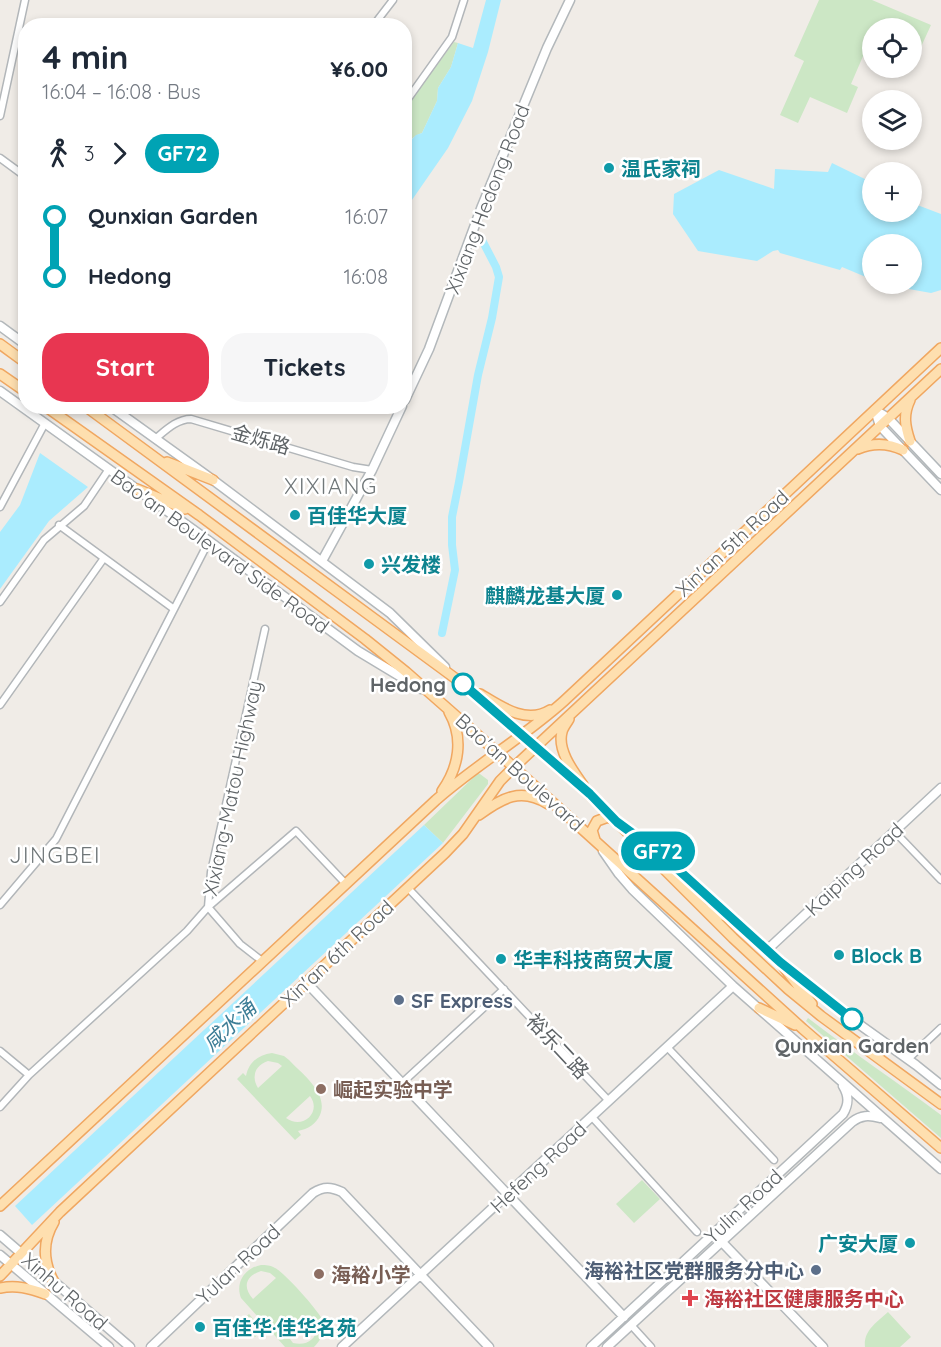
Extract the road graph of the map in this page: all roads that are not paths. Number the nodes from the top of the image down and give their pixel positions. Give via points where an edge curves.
1 (25, 0) edge
2 (393, 0) edge
3 (464, 0) edge
4 (570, 0) edge
5 (21, 18) edge
6 (379, 18) edge
7 (18, 32) edge
8 (412, 93) edge
9 (0, 116) edge
10 (0, 158) edge
11 (18, 171) edge
12 (0, 326) edge
13 (18, 339) edge
14 (0, 344) edge
15 (941, 348) edge
16 (18, 357) edge
17 (941, 369) edge
18 (0, 374) edge
19 (412, 385) edge
20 (18, 386) edge
21 (0, 391) edge
22 (914, 394) junction
23 (18, 404) edge
24 (874, 410) junction
25 (32, 414) edge
26 (56, 414) edge
27 (96, 414) edge
28 (121, 414) edge
29 (398, 414) edge
30 (888, 418) junction
31 (45, 423) junction
32 (880, 426) junction
33 (155, 439) junction
34 (910, 441) junction
35 (903, 450) junction
36 (850, 453) junction
37 (154, 457) junction
38 (107, 468) junction
39 (372, 470) junction
40 (941, 474) edge
41 (213, 480) junction
42 (137, 489) junction
43 (941, 490) edge
44 (1, 502) edge
45 (199, 515) junction
46 (59, 525) junction
47 (208, 541) junction
48 (104, 558) junction
49 (322, 561) junction
50 (0, 602) edge
51 (174, 609) junction
52 (265, 629) dead end
53 (463, 684) junction
54 (564, 701) junction
55 (444, 704) junction
56 (0, 705) edge
57 (577, 709) junction
58 (521, 736) junction
59 (534, 747) junction
60 (498, 753) junction
61 (514, 766) junction
62 (941, 788) edge
63 (590, 794) junction
64 (436, 800) junction
65 (475, 818) junction
66 (572, 819) junction
67 (617, 822) junction
68 (895, 832) junction
69 (596, 841) junction
70 (941, 880) edge
71 (345, 883) junction
72 (408, 888) junction
73 (0, 905) edge
74 (208, 907) junction
75 (704, 909) junction
76 (734, 919) junction
77 (767, 950) junction
78 (262, 961) junction
79 (780, 962) junction
80 (306, 982) junction
81 (734, 986) junction
82 (504, 989) junction
83 (759, 1008) junction
84 (821, 1016) junction
85 (941, 1028) edge
86 (802, 1029) junction
87 (668, 1047) junction
88 (0, 1051) edge
89 (908, 1059) junction
90 (29, 1075) junction
91 (840, 1081) junction
92 (402, 1083) junction
93 (941, 1085) edge
94 (609, 1101) junction
95 (941, 1104) edge
96 (0, 1107) edge
97 (592, 1117) junction
98 (884, 1120) junction
99 (941, 1148) edge
100 (774, 1160) dead end
101 (941, 1169) edge
102 (19, 1188) junction
103 (507, 1194) junction
104 (0, 1197) edge
105 (0, 1206) edge
106 (60, 1212) junction
107 (697, 1232) dead end
108 (714, 1233) junction
109 (0, 1235) edge
110 (722, 1242) junction
111 (21, 1253) junction
112 (0, 1255) edge
113 (10, 1264) junction
114 (420, 1275) junction
115 (0, 1276) edge
116 (54, 1282) junction
117 (0, 1288) edge
118 (45, 1294) junction
119 (624, 1317) junction
120 (631, 1325) junction
121 (343, 1346) edge
122 (109, 1347) edge
123 (130, 1347) edge
124 (151, 1347) edge
125 (489, 1347) edge
126 (591, 1347) edge
127 (607, 1347) edge
128 (651, 1347) edge
129 (823, 1347) edge

1 - 5 street
2 - 6 street
3 - 8 street via 452,37
4 - 19 main road, Xixiang Hedong Road via 547,48
7 - 9 street
10 - 11 street
12 - 13 main road
14 - 16 main road
15 - 24 main road, Xin'an 5th Road
17 - 22 main road, Xin'an 5th Road
18 - 20 main road
21 - 23 main road, Bao'an Boulevard Side Road
22 - 30 main road, Xin'an 5th Road
22 - 34 main road via 905,416
24 - 30 main road
24 - 32 main road
24 - 54 main road, Xin'an 5th Road
25 - 31 main road, Bao'an Boulevard Side Road
26 - 45 main road, Bao'an Boulevard
27 - 37 main road, Bao'an Boulevard
28 - 33 main road
29 - 39 main road
30 - 32 main road, Xin'an 5th Road
30 - 34 main road
31 - 38 main road, Bao'an Boulevard Side Road
31 - 44 street
32 - 35 main road
32 - 36 main road, Xin'an 5th Road
33 - 39 street, 金烁路 via 178,421 191,419
33 - 41 main road
34 - 40 main road
35 - 36 main road via 881,444
35 - 43 main road
36 - 57 main road, Xin'an 5th Road
37 - 41 main road
37 - 53 main road, Bao'an Boulevard
38 - 42 main road, Bao'an Boulevard Side Road
38 - 46 street via 84,506
39 - 49 main road
41 - 49 main road
42 - 45 main road
42 - 47 main road, Bao'an Boulevard Side Road
45 - 55 main road, Bao'an Boulevard via 365,639
46 - 48 street
46 - 50 street
47 - 51 street
47 - 55 main road, Bao'an Boulevard Side Road via 358,651
48 - 51 street
48 - 56 street
49 - 53 main road via 396,617
51 - 73 street via 56,839
52 - 74 street, Xixiang-Matou Highway via 211,872
53 - 54 main road via 504,708 526,715 546,713
53 - 58 main road, Bao'an Boulevard
54 - 58 main road, Xin'an 5th Road
55 - 60 main road, Bao'an Boulevard
55 - 64 main road via 455,724 458,749 449,778
57 - 59 main road, Xin'an 5th Road
57 - 63 main road via 562,732 563,750
58 - 59 main road, Bao'an Boulevard
58 - 60 main road
59 - 61 main road, Xin'an 6th Road
59 - 63 main road, Bao'an Boulevard
60 - 61 main road, Bao'an Boulevard
60 - 64 main road
61 - 65 main road, Xin'an 6th Road
61 - 66 main road, Bao'an Boulevard
62 - 68 main road, Kaiping Road
63 - 67 main road, Bao'an Boulevard
64 - 71 main road
65 - 66 main road via 500,801 523,795 540,798
65 - 72 main road, Xin'an 6th Road
66 - 69 main road, Bao'an Boulevard
67 - 69 main road via 608,818 597,820 592,830
67 - 75 main road, Bao'an Boulevard
67 - 76 main road via 662,855
68 - 70 street
68 - 77 main road, Kaiping Road
69 - 81 main road via 632,889
69 - 86 main road, Bao'an Boulevard
71 - 74 street via 296,831
71 - 78 main road
72 - 80 main road, Xin'an 6th Road
72 - 82 street, 裕乐二路
74 - 78 street, Xixiang-Matou Highway via 240,944
74 - 90 street via 187,931
75 - 76 main road
75 - 84 main road, Bao'an Boulevard
76 - 77 main road
77 - 79 main road
78 - 102 main road
79 - 84 main road
79 - 89 main road
80 - 92 main road
80 - 106 main road, Xin'an 6th Road
81 - 83 main road
81 - 87 main road, Hefeng Road
82 - 92 street
82 - 94 street, 裕乐二路
83 - 86 main road
83 - 91 main road
84 - 95 main road, Bao'an Boulevard
85 - 89 street
86 - 99 main road, Bao'an Boulevard
87 - 94 main road, Hefeng Road
87 - 100 street
88 - 90 street
89 - 93 main road
90 - 96 street
91 - 98 main road
91 - 108 main road, Yulin Road via 848,1101 843,1114
92 - 103 main road
94 - 97 main road, Hefeng Road
97 - 103 main road, Hefeng Road
97 - 107 street
98 - 101 main road
98 - 110 main road, Yulin Road via 872,1116 858,1118
102 - 104 main road
102 - 105 main road
103 - 114 main road, Hefeng Road
103 - 119 main road
106 - 111 main road, Xin'an 6th Road
106 - 116 main road via 45,1244 45,1258
108 - 110 main road
108 - 119 main road, Yulin Road
109 - 111 main road, Xinhu Road
110 - 120 main road, Yulin Road
110 - 129 main road
111 - 113 main road, Xin'an 6th Road
111 - 116 main road, Xinhu Road
112 - 113 main road, Xinhu Road
113 - 115 main road, Xin'an 6th Road
113 - 118 main road, Xinhu Road
114 - 121 main road, Hefeng Road
114 - 124 main road, Yulan Road via 342,1192 330,1187 318,1190
114 - 125 main road
116 - 123 main road, Xinhu Road
117 - 118 main road via 25,1287
118 - 122 main road, Xinhu Road
119 - 126 main road, Yulin Road
120 - 127 main road, Yulin Road
120 - 128 street

